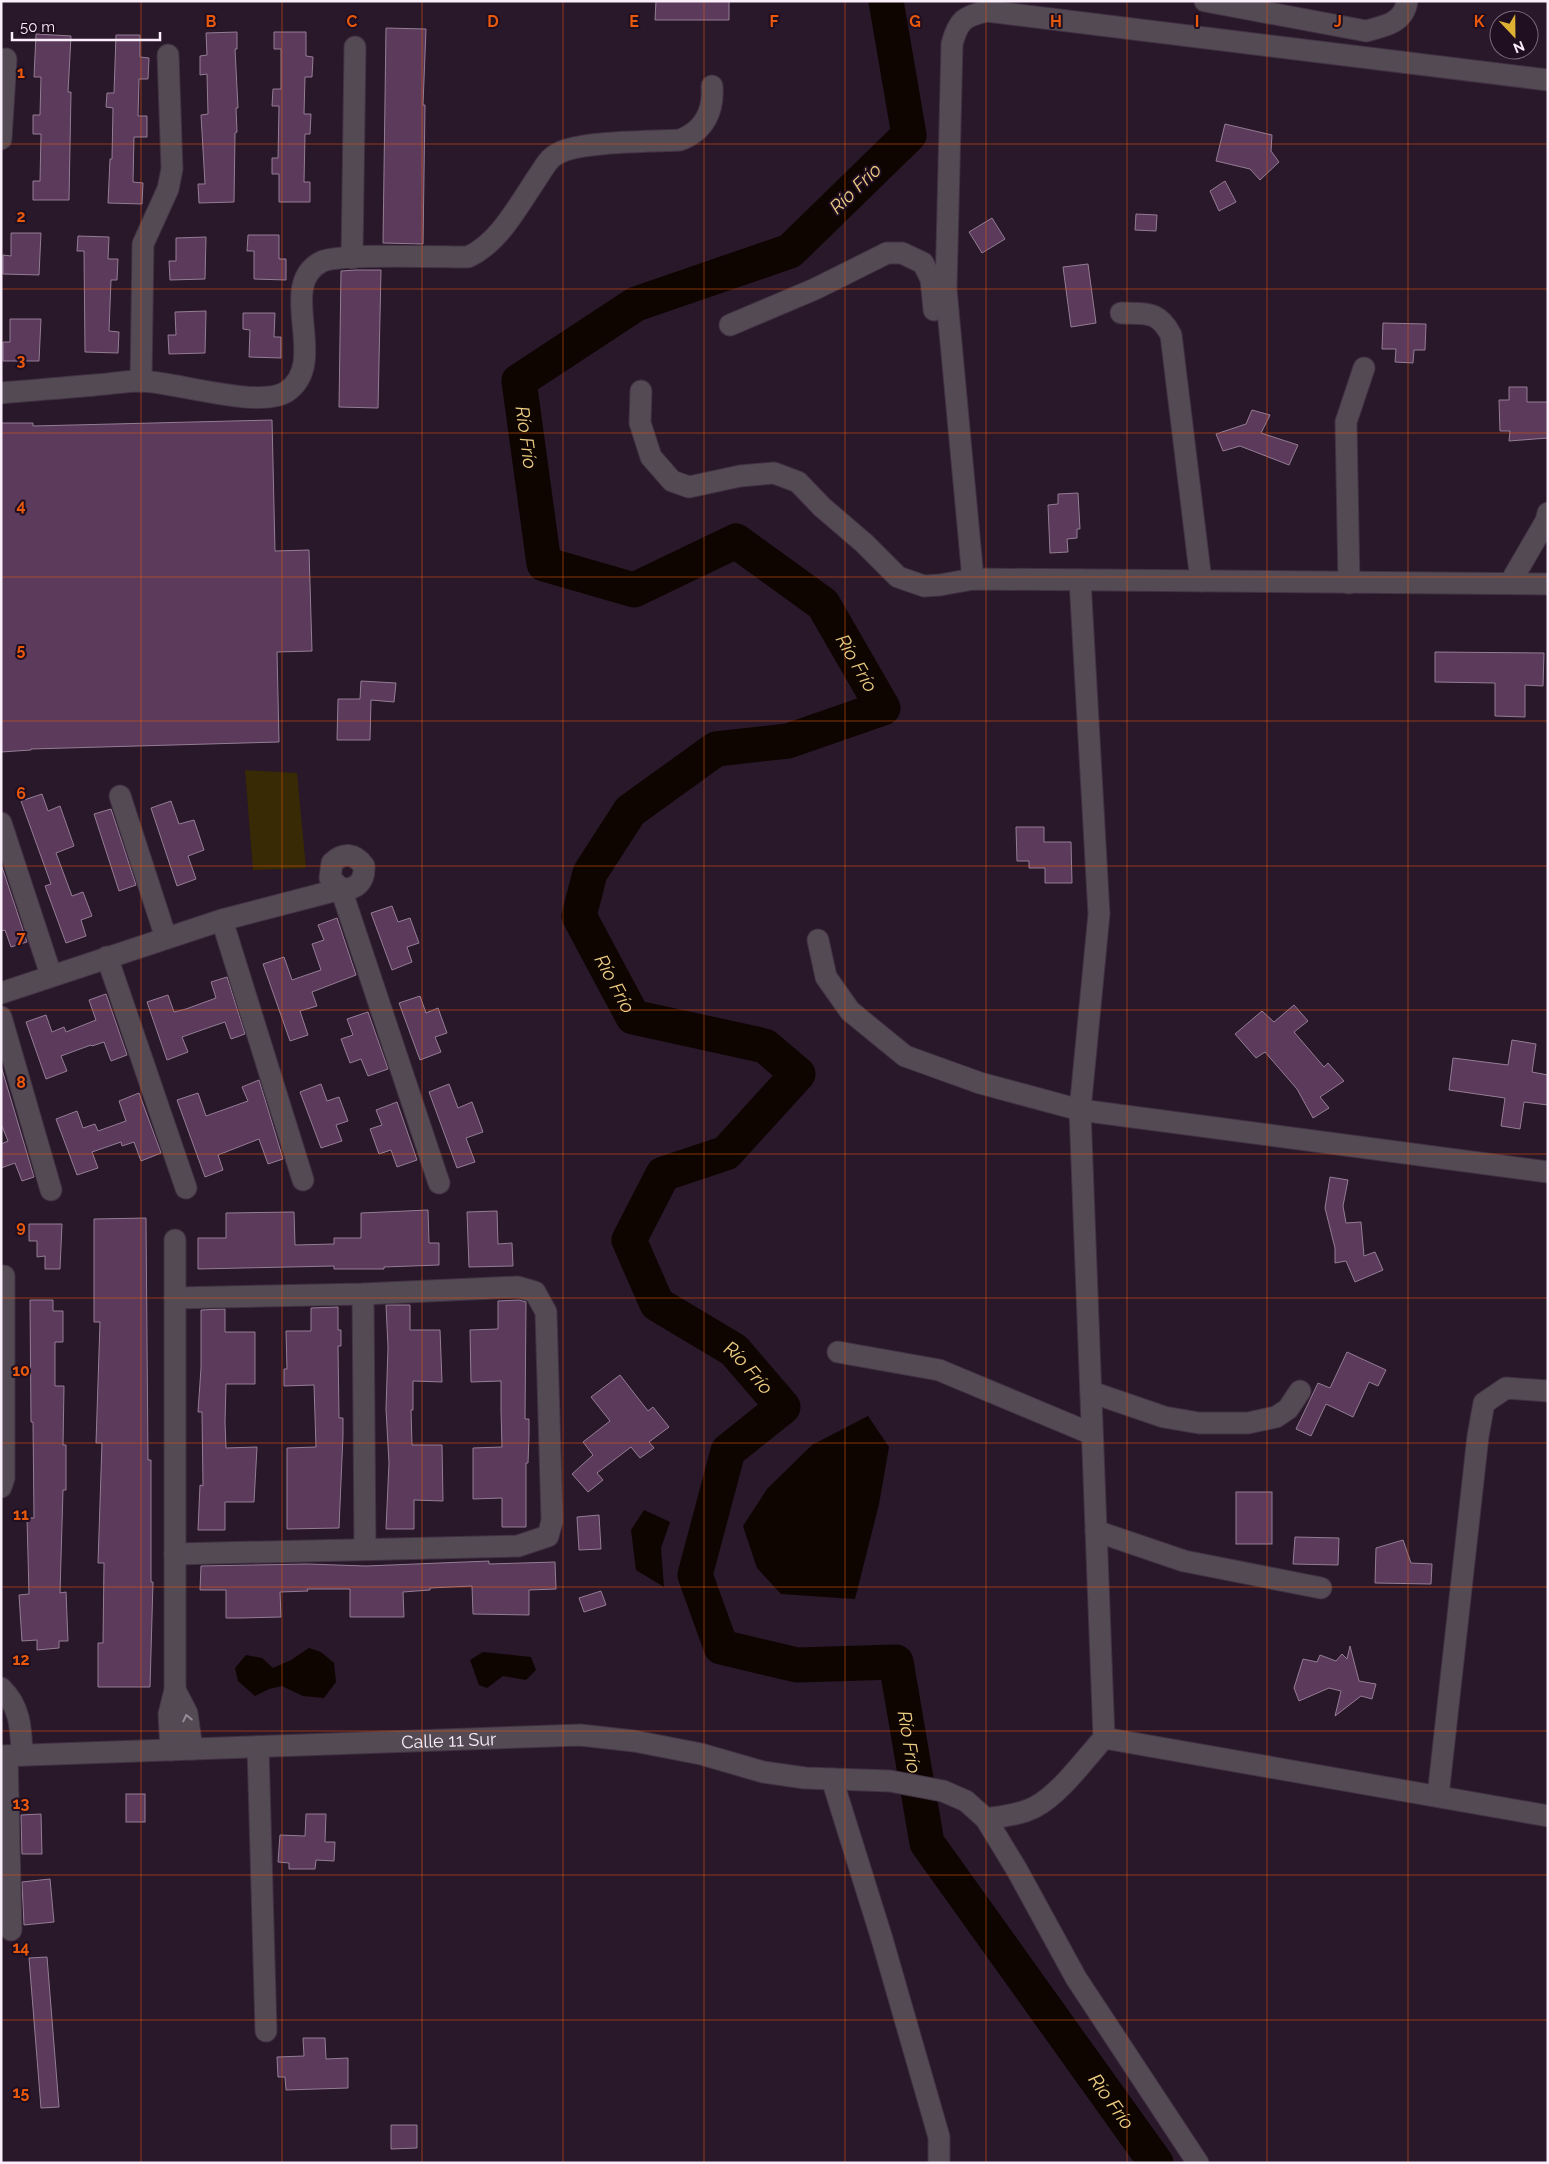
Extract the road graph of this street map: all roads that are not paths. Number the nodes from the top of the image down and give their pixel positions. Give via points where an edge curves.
1 (1205, 1) edge
2 (1407, 1) edge
3 (355, 47) dead end
4 (168, 55) dead end
5 (6, 59) dead end
6 (1548, 80) edge
7 (712, 86) dead end
8 (1, 139) edge
9 (352, 258) junction
10 (1121, 313) dead end
11 (730, 325) dead end
12 (1364, 368) dead end
13 (141, 381) junction
14 (641, 392) dead end
15 (1, 393) edge
16 (1548, 513) edge
17 (968, 580) junction
18 (1080, 580) junction
19 (1201, 581) junction
20 (1349, 583) junction
21 (1510, 583) junction
22 (1548, 584) edge
23 (120, 796) dead end
24 (1, 823) edge
25 (222, 920) junction
26 (166, 938) junction
27 (818, 940) dead end
28 (107, 957) junction
29 (51, 975) junction
30 (1, 993) edge
31 (1, 1018) edge
32 (1080, 1110) junction
33 (1548, 1172) edge
34 (303, 1180) dead end
35 (439, 1183) dead end
36 (186, 1188) dead end
37 (51, 1190) dead end
38 (175, 1240) dead end
39 (1, 1276) edge
40 (363, 1294) junction
41 (175, 1298) junction
42 (838, 1352) dead end
43 (1300, 1391) dead end
44 (1548, 1391) edge
45 (1091, 1392) junction
46 (3, 1412) edge
47 (1092, 1434) junction
48 (1, 1487) edge
49 (1096, 1531) junction
50 (365, 1549) junction
51 (175, 1554) junction
52 (1321, 1588) dead end
53 (1, 1688) edge
54 (175, 1690) junction
55 (1104, 1738) junction
56 (258, 1747) junction
57 (192, 1749) junction
58 (171, 1750) junction
59 (10, 1755) edge
60 (832, 1779) junction
61 (1438, 1796) junction
62 (1548, 1816) edge
63 (986, 1819) junction
64 (11, 1930) dead end
65 (266, 2031) dead end
66 (939, 2163) edge
67 (1198, 2163) edge

1 - 2 street via 1366,31 1392,25 1406,10
3 - 9 street
4 - 13 street via 172,170 168,189 143,244
5 - 8 street
6 - 17 street via 987,11 971,14 957,26 952,44 946,289
7 - 9 street via 710,112 692,136 680,140 579,147 558,153 543,167 493,239 468,257
9 - 13 street via 322,261 306,273 302,293 305,364 299,378 286,392 260,399
10 - 19 street via 1152,314 1164,321 1171,334
11 - 17 street via 887,253 902,253 923,262 931,279
12 - 20 street via 1346,422
13 - 15 street
14 - 17 street via 640,423 651,457 672,481 689,487 740,476 774,473 798,482 898,577 924,586
16 - 21 street
17 - 18 street
18 - 19 street
18 - 32 street via 1100,914
19 - 20 street
20 - 21 street
21 - 22 street
23 - 26 street
24 - 29 street
25 - 26 street
25 - 34 street
25 - 35 street via 341,889
26 - 28 street
27 - 32 street via 826,977 850,1011 905,1056 980,1083
28 - 29 street
28 - 36 street
29 - 30 street
31 - 37 street
32 - 33 street
32 - 45 street
38 - 41 street
39 - 46 street via 4,1276
40 - 41 street
40 - 50 street
40 - 50 street via 518,1287 535,1292 546,1312 552,1521 548,1536 518,1546
41 - 51 street
42 - 47 street via 939,1370
43 - 45 street via 1288,1409 1276,1418 1248,1424 1199,1423 1164,1417
44 - 61 street via 1506,1388 1484,1403
45 - 47 street
46 - 48 street via 4,1478
47 - 49 street
49 - 52 street via 1184,1561
49 - 55 street
50 - 51 street
51 - 54 street
53 - 59 street via 20,1718
57 -> 54 street via 187,1713
54 - 58 street via 169,1714
55 - 61 street
55 - 63 street via 1067,1781 1036,1807
56 - 57 street, Calle 11 Sur
56 - 60 street, Calle 11 Sur via 580,1735 701,1754 763,1772
56 - 65 street
57 - 58 street, Calle 11 Sur
58 - 59 street, Calle 11 Sur
59 - 64 street
60 - 63 street, Calle 11 Sur via 890,1781 943,1791 966,1802
60 - 66 street via 939,2137
61 - 62 street
63 - 67 street, Calle 11 Sur via 1076,1978

